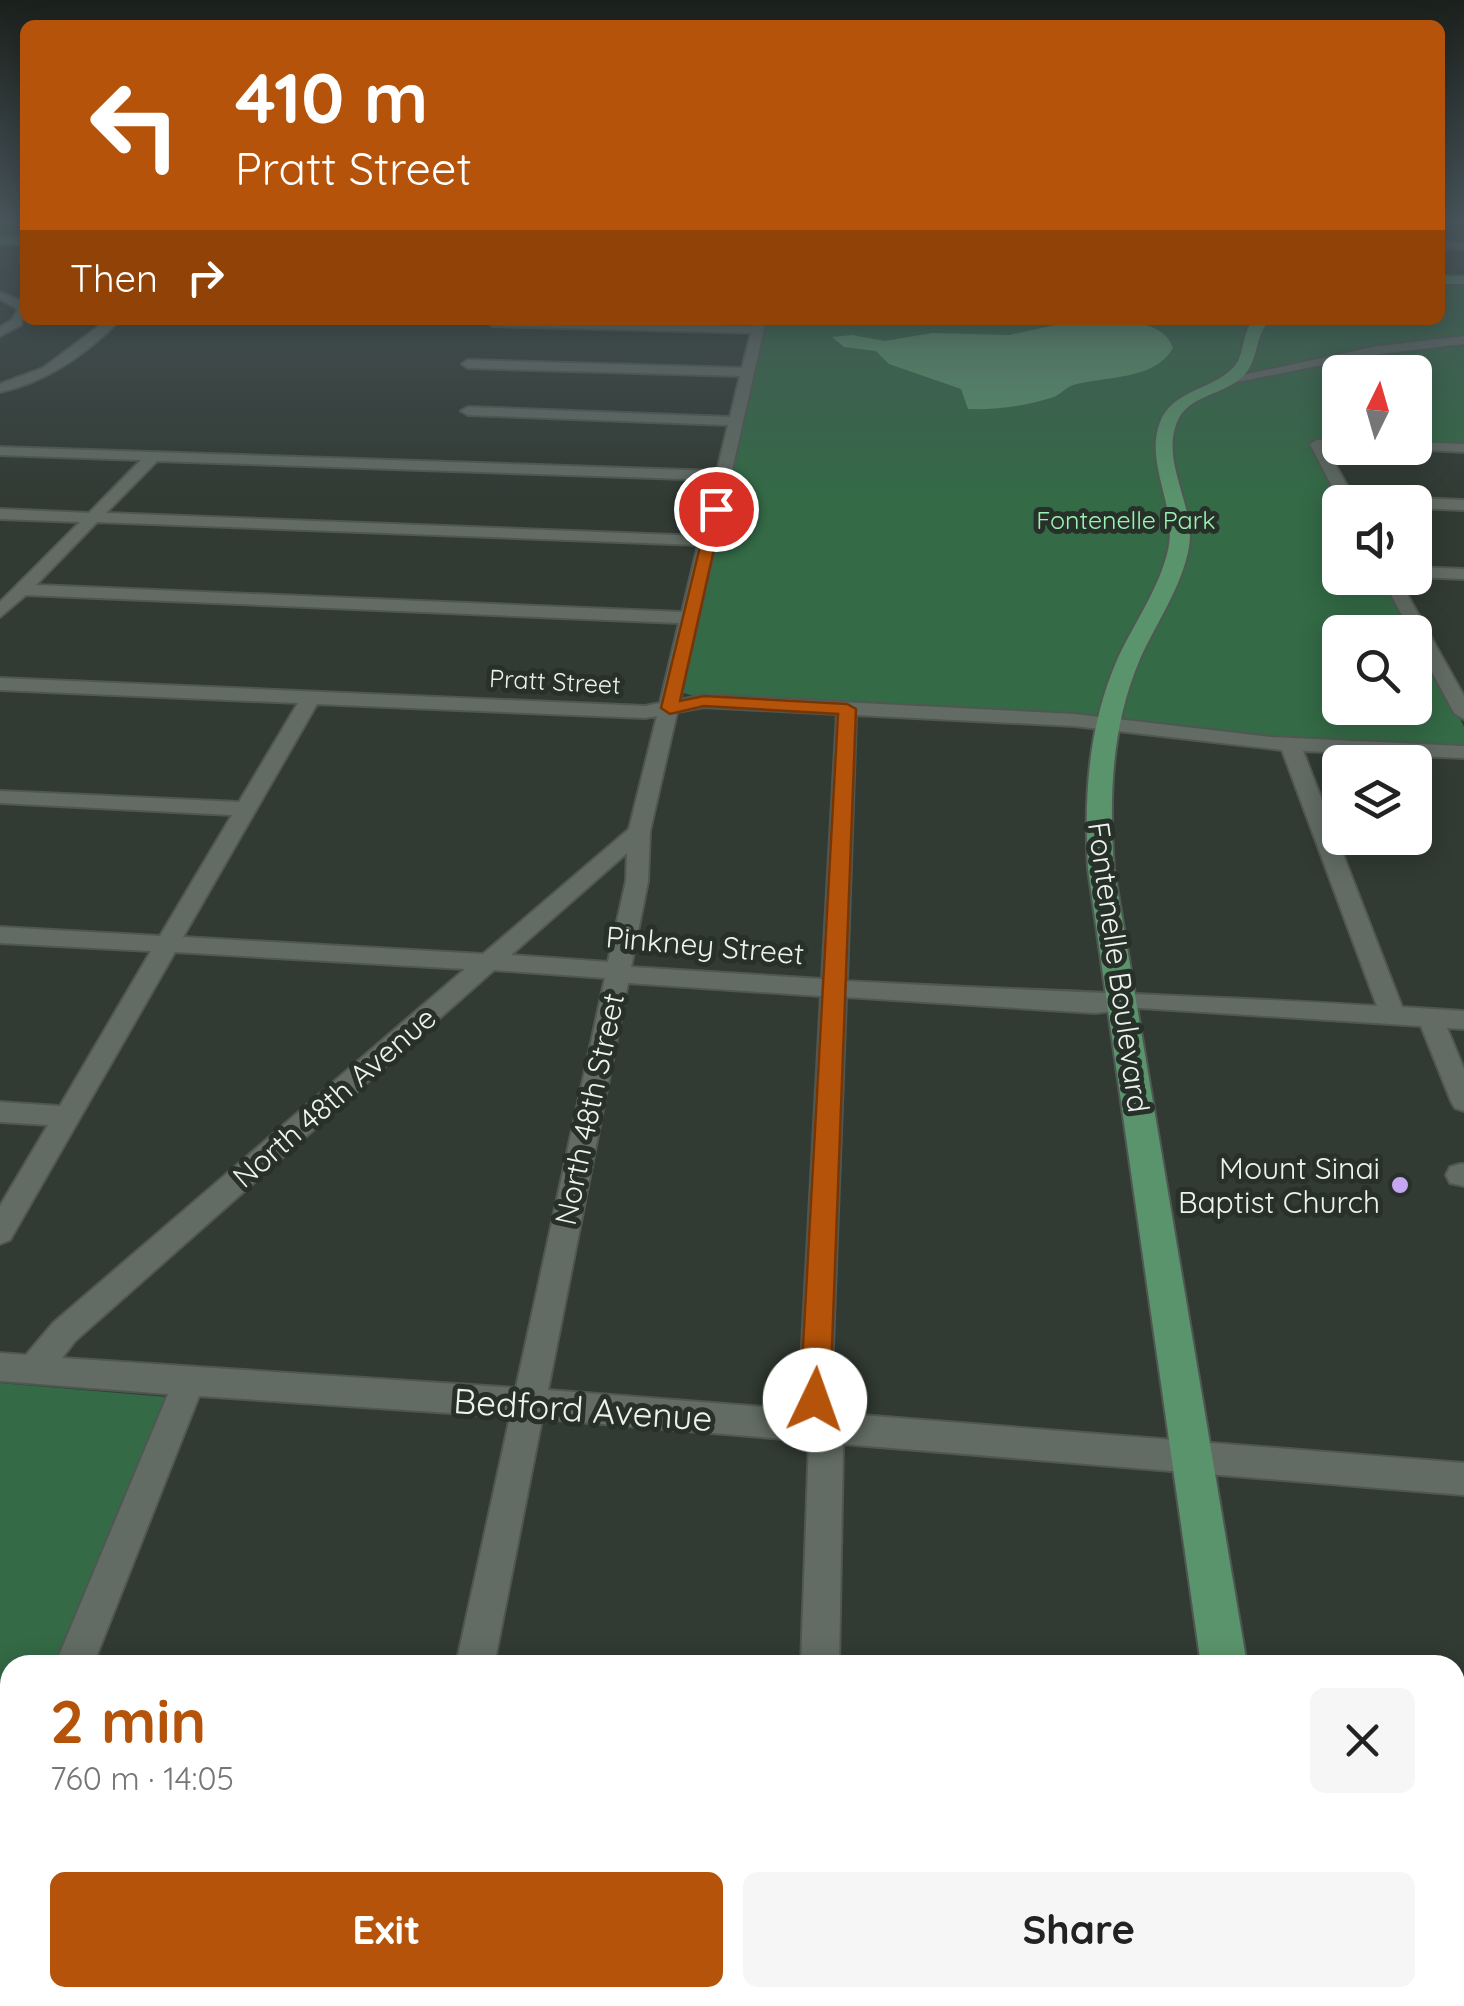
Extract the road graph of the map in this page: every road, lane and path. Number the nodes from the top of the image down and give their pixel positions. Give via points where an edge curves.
1 (20, 317) edge
2 (108, 325) edge
3 (758, 325) edge
4 (1256, 325) edge
5 (0, 332) edge
6 (0, 340) edge
7 (1464, 340) edge
8 (468, 364) dead end
9 (748, 372) junction
10 (1234, 375) junction
11 (3, 386) edge
12 (468, 411) dead end
13 (736, 420) junction
14 (1432, 447) edge
15 (1464, 448) edge
16 (0, 451) edge
17 (153, 456) junction
18 (723, 476) junction
19 (1432, 504) edge
20 (1464, 505) edge
21 (0, 514) edge
22 (92, 518) junction
23 (708, 541) junction
24 (1432, 573) edge
25 (1464, 574) edge
26 (21, 590) junction
27 (1399, 595) edge
28 (0, 612) edge
29 (690, 618) junction
30 (0, 684) edge
31 (311, 697) junction
32 (670, 708) junction
33 (847, 709) junction
34 (1464, 713) edge
35 (1105, 724) junction
36 (1290, 744) junction
37 (1464, 752) edge
38 (0, 797) edge
39 (246, 809) junction
40 (639, 831) junction
41 (0, 935) edge
42 (168, 944) junction
43 (490, 962) junction
44 (618, 972) junction
45 (833, 988) junction
46 (1122, 1002) junction
47 (1394, 1016) junction
48 (1430, 1018) junction
49 (1464, 1020) edge
50 (1464, 1100) edge
51 (0, 1112) edge
52 (66, 1116) junction
53 (0, 1232) edge
54 (0, 1367) edge
55 (34, 1370) junction
56 (189, 1381) junction
57 (528, 1403) junction
58 (822, 1427) junction
59 (1191, 1457) junction
60 (1464, 1479) edge
61 (78, 1655) edge
62 (477, 1655) edge
63 (820, 1655) edge
64 (1222, 1655) edge

1 - 5 street
2 - 11 street via 34,380
3 - 9 street, North 48th Street
4 - 10 main road
5 - 6 street via 6,336
7 - 10 street
8 - 9 street
9 - 13 street, North 48th Street
10 - 35 main road, Fontenelle Boulevard via 1192,396 1168,422 1180,543
12 - 13 street
13 - 18 street, North 48th Street
14 - 15 street
16 - 17 street
17 - 18 street
17 - 22 street
18 - 23 street, North 48th Street
19 - 20 street
21 - 22 street
22 - 23 street
22 - 26 street
23 - 29 street, North 48th Street
24 - 25 street
26 - 28 street
26 - 29 street
27 - 34 street
29 - 32 street, North 48th Street
30 - 31 street, Pratt Street
31 - 32 street, Pratt Street
31 - 39 street
32 - 33 street, Pratt Street via 704,701
32 - 40 street, North 48th Street
33 - 35 street, Pratt Street
33 - 45 street
35 - 36 street, Pratt Street
35 - 46 main road, Fontenelle Boulevard via 1098,837
36 - 37 street, Pratt Street
36 - 47 street
38 - 39 street
39 - 42 street
40 - 43 street, North 48th Avenue
40 - 44 street, North 48th Street via 638,881
41 - 42 street, Pinkney Street
42 - 43 street, Pinkney Street
42 - 52 street
43 - 44 street, Pinkney Street
43 - 55 street, North 48th Avenue via 64,1332
44 - 45 street, Pinkney Street
44 - 57 street, North 48th Street
45 - 46 street, Pinkney Street
45 - 58 street via 815,1400
46 - 47 street, Pinkney Street
46 - 59 main road, Fontenelle Boulevard
47 - 48 street, Pinkney Street
48 - 49 street, Pinkney Street
48 - 50 street
51 - 52 street
52 - 53 street
54 - 55 street, Bedford Avenue
55 - 56 street, Bedford Avenue
56 - 57 street, Bedford Avenue
56 - 61 street
57 - 58 street, Bedford Avenue
57 - 62 street, North 48th Street
58 - 59 street, Bedford Avenue
58 - 63 street via 828,1450
59 - 60 street, Bedford Avenue
59 - 64 main road, Fontenelle Boulevard

